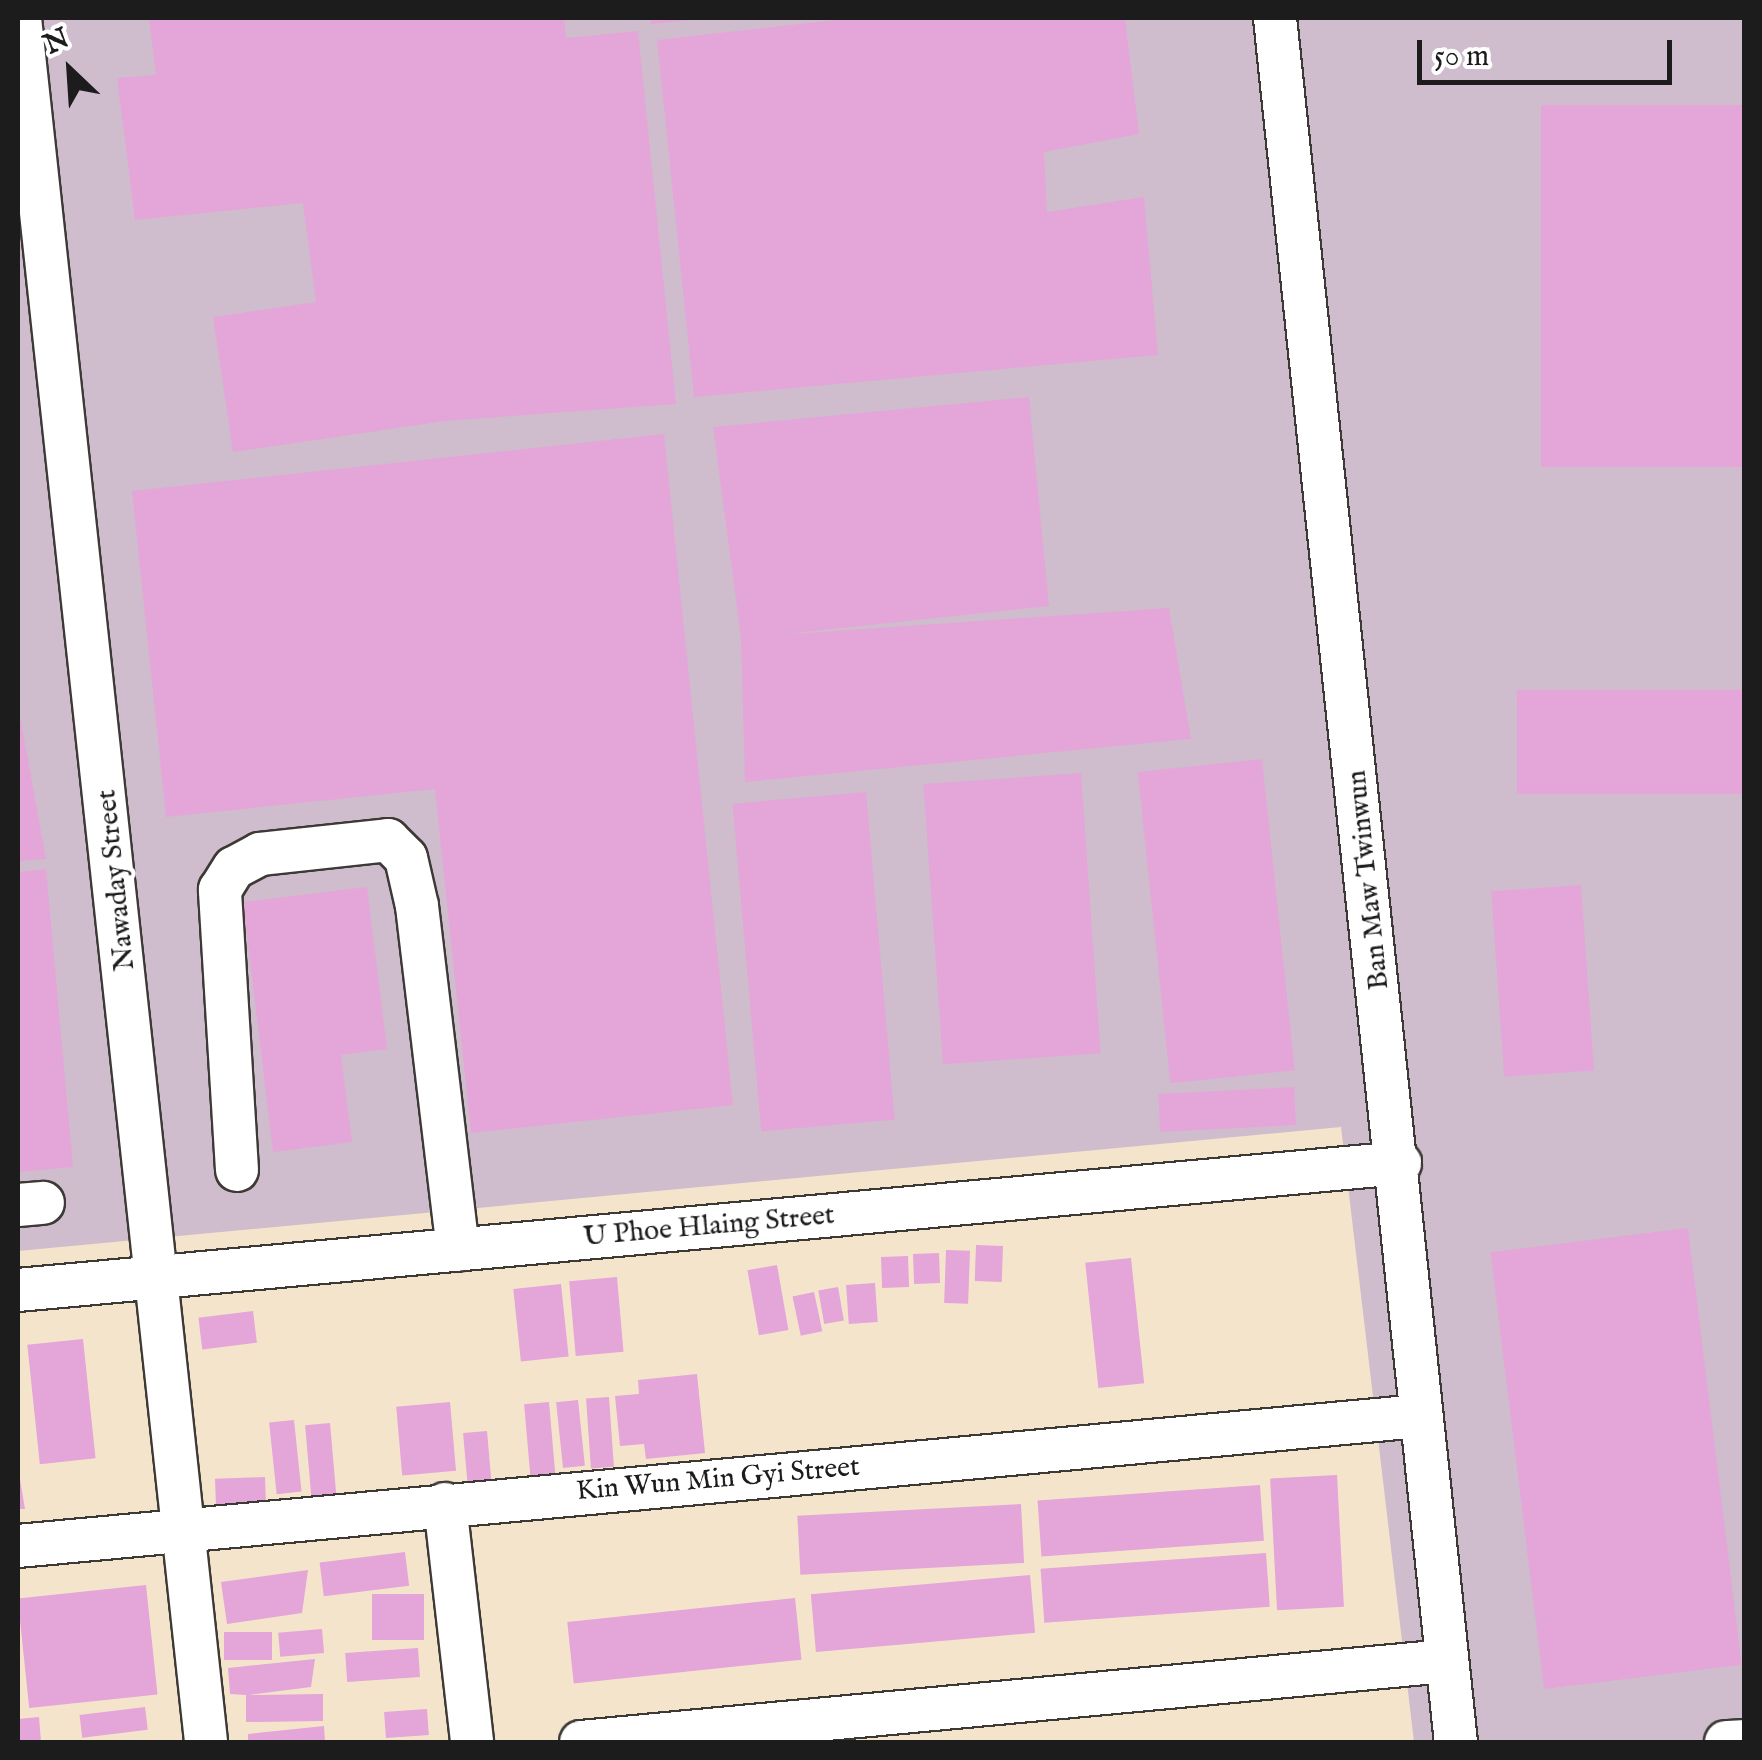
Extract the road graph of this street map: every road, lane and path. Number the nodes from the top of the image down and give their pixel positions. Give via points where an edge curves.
1 (20, 18) edge
2 (1275, 18) edge
3 (1400, 1163) junction
4 (238, 1170) dead end
5 (458, 1250) junction
6 (161, 1278) junction
7 (18, 1290) edge
8 (1419, 1416) junction
9 (445, 1504) junction
10 (186, 1528) junction
11 (18, 1546) edge
12 (1446, 1661) junction
13 (640, 1740) edge
14 (1744, 1740) edge
15 (206, 1742) edge
16 (472, 1742) edge
17 (580, 1742) edge
18 (1456, 1742) edge
19 (1726, 1742) edge

1 - 6 street, Nawaday Street
2 - 3 street, Ban Maw Twinwun
3 - 5 street, U Phoe Hlaing Street
3 - 8 street, Ban Maw Twinwun
4 - 5 street via 220,890 234,868 260,854 388,840 406,858 417,906
5 - 6 street, U Phoe Hlaing Street
6 - 7 street, U Phoe Hlaing Street
6 - 10 street, Nawaday Street
8 - 9 street, Kin Wun Min Gyi Street
8 - 12 street, Ban Maw Twinwun
9 - 10 street, Kin Wun Min Gyi Street
9 - 16 street
10 - 11 street, Kin Wun Min Gyi Street
10 - 15 street, Nawaday Street
12 - 13 street
12 - 18 street, Ban Maw Twinwun
13 - 17 street
14 - 19 street

